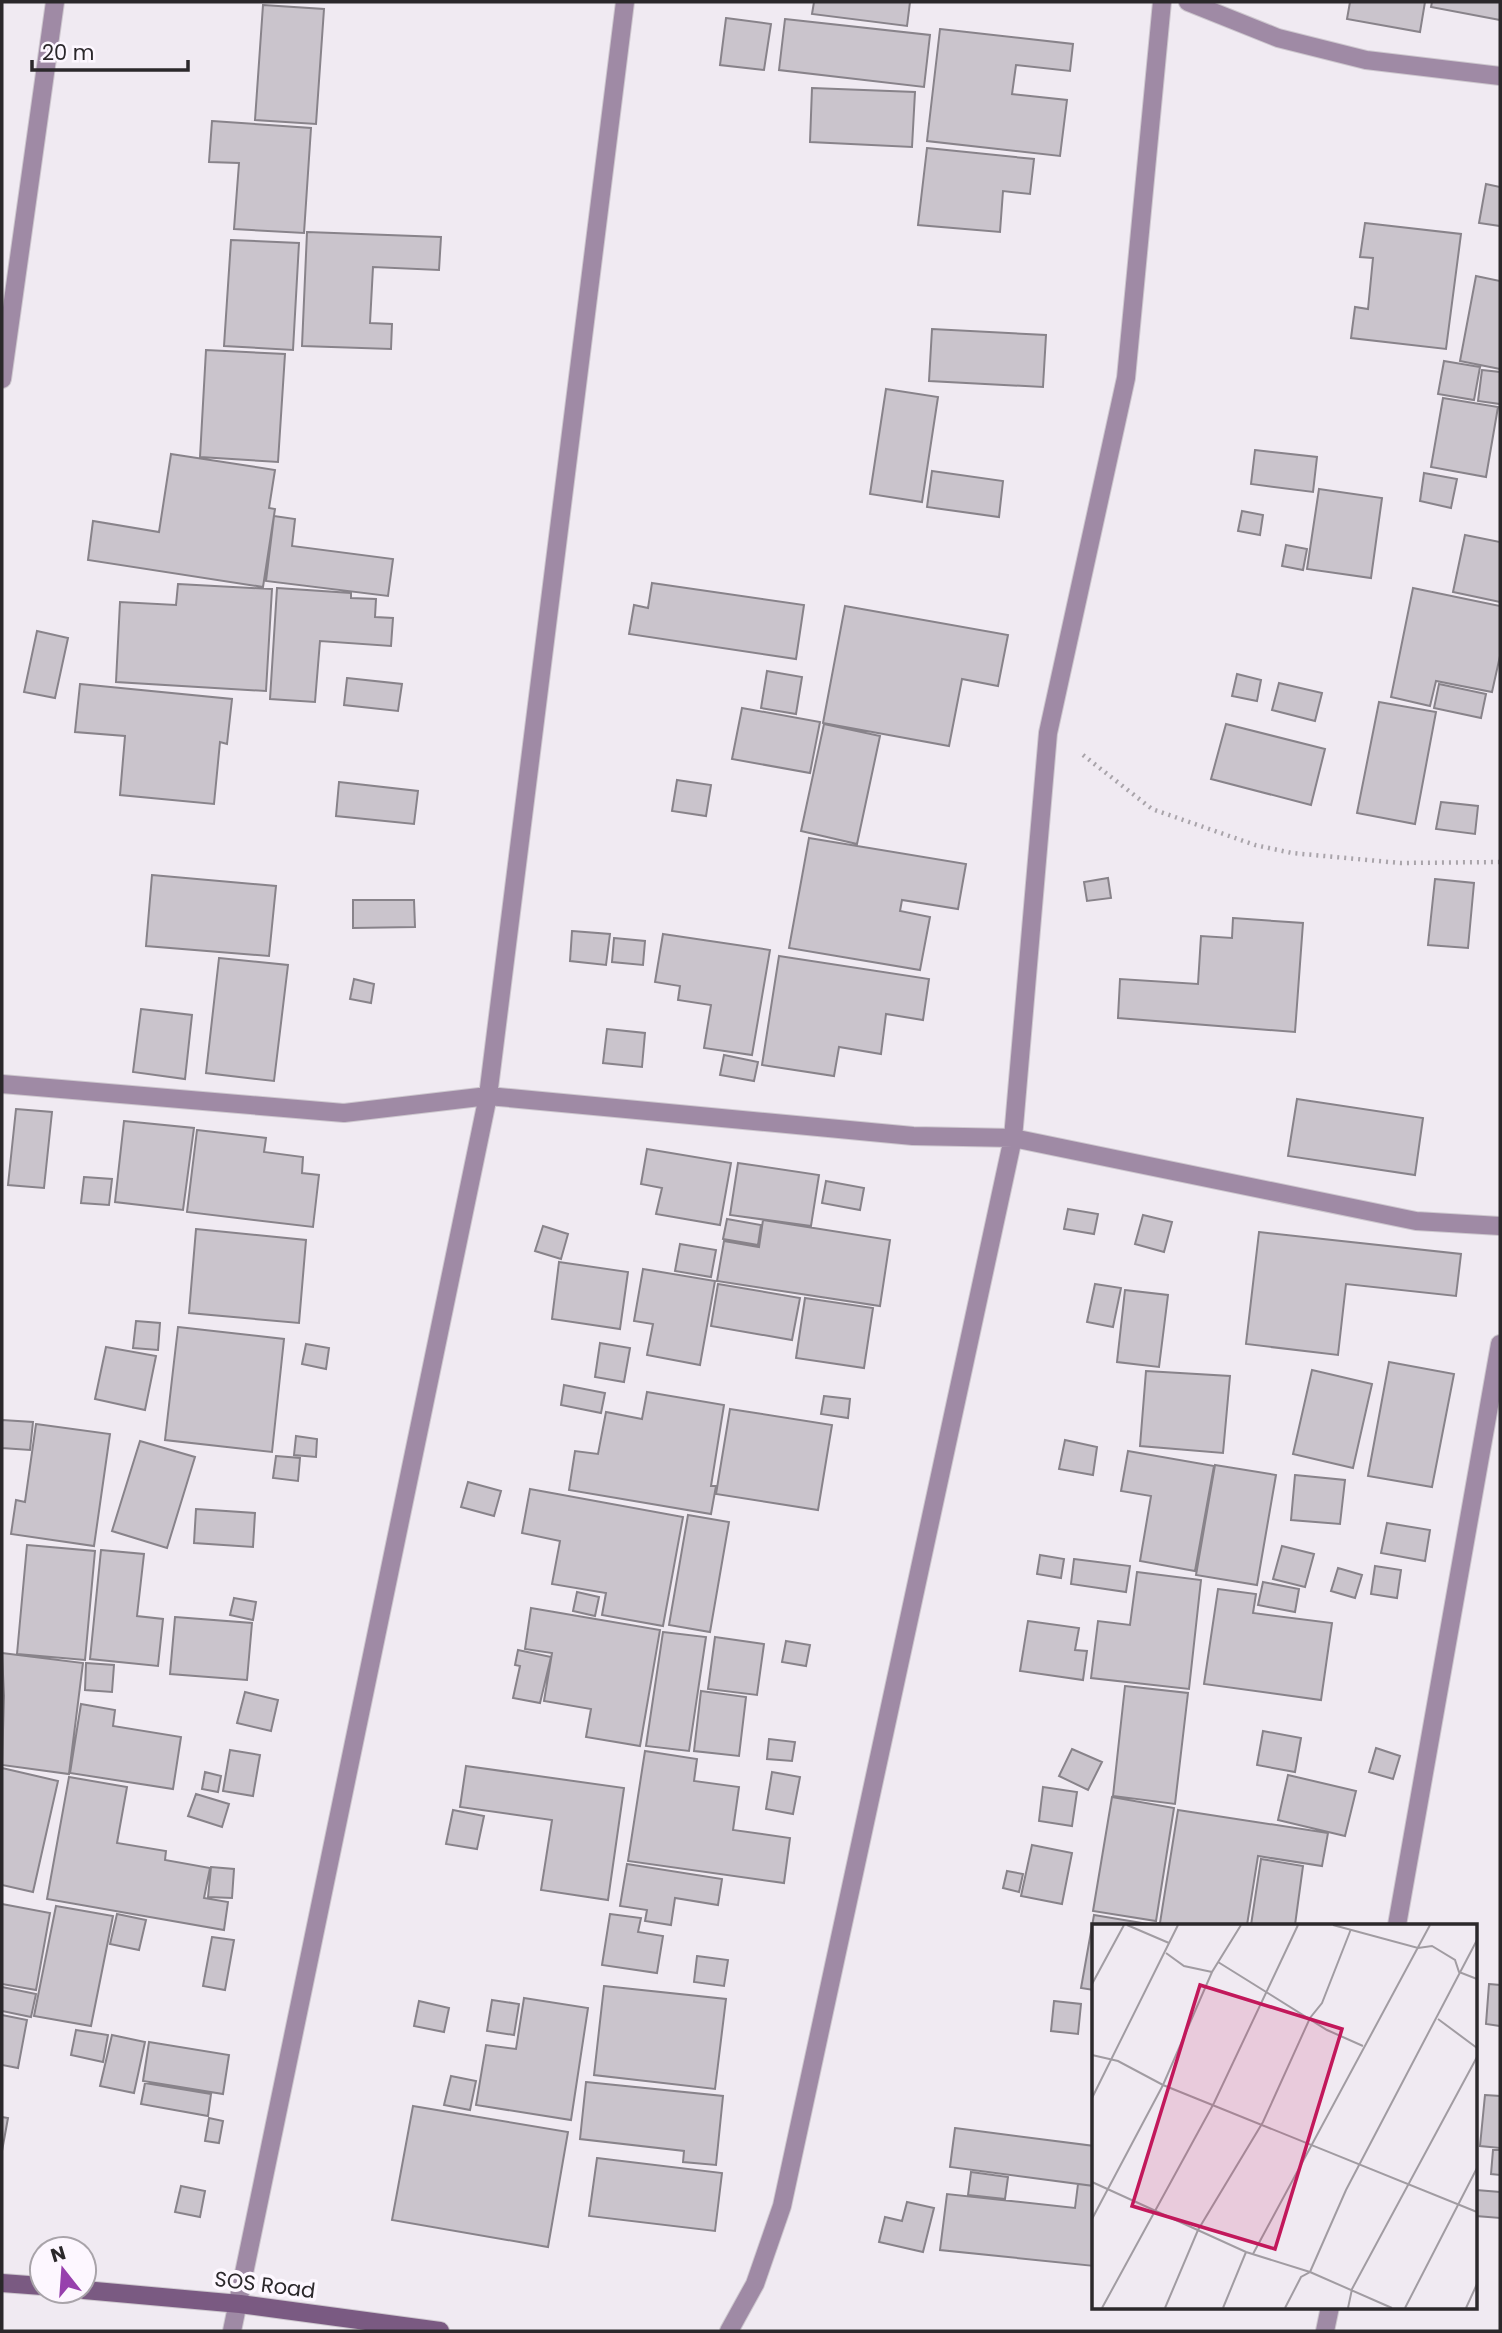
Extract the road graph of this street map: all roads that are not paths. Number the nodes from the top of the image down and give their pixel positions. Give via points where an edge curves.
1 (55, 2) edge
2 (625, 2) edge
3 (1162, 2) edge
4 (1188, 2) edge
5 (1500, 76) edge
6 (2, 379) edge
7 (2, 1084) edge
8 (488, 1096) junction
9 (1013, 1138) junction
10 (1500, 1226) edge
11 (1500, 1344) edge
12 (1397, 1924) edge
13 (2, 2283) edge
14 (28, 2285) edge
15 (98, 2291) edge
16 (240, 2304) junction
17 (1330, 2308) edge
18 (232, 2331) edge
19 (440, 2331) edge
20 (729, 2331) edge
21 (1325, 2331) edge

1 - 6 street
2 - 8 street
3 - 9 street via 1126,378 1048,733
4 - 5 street via 1278,38 1366,60
7 - 8 street via 344,1113
8 - 9 street via 913,1136
8 - 16 street
9 - 10 street via 1416,1221
9 - 20 street via 782,2206 755,2284
11 - 12 street
13 - 14 street
15 - 16 street, SOS Road
16 - 18 street
16 - 19 street, SOS Road
17 - 21 street

